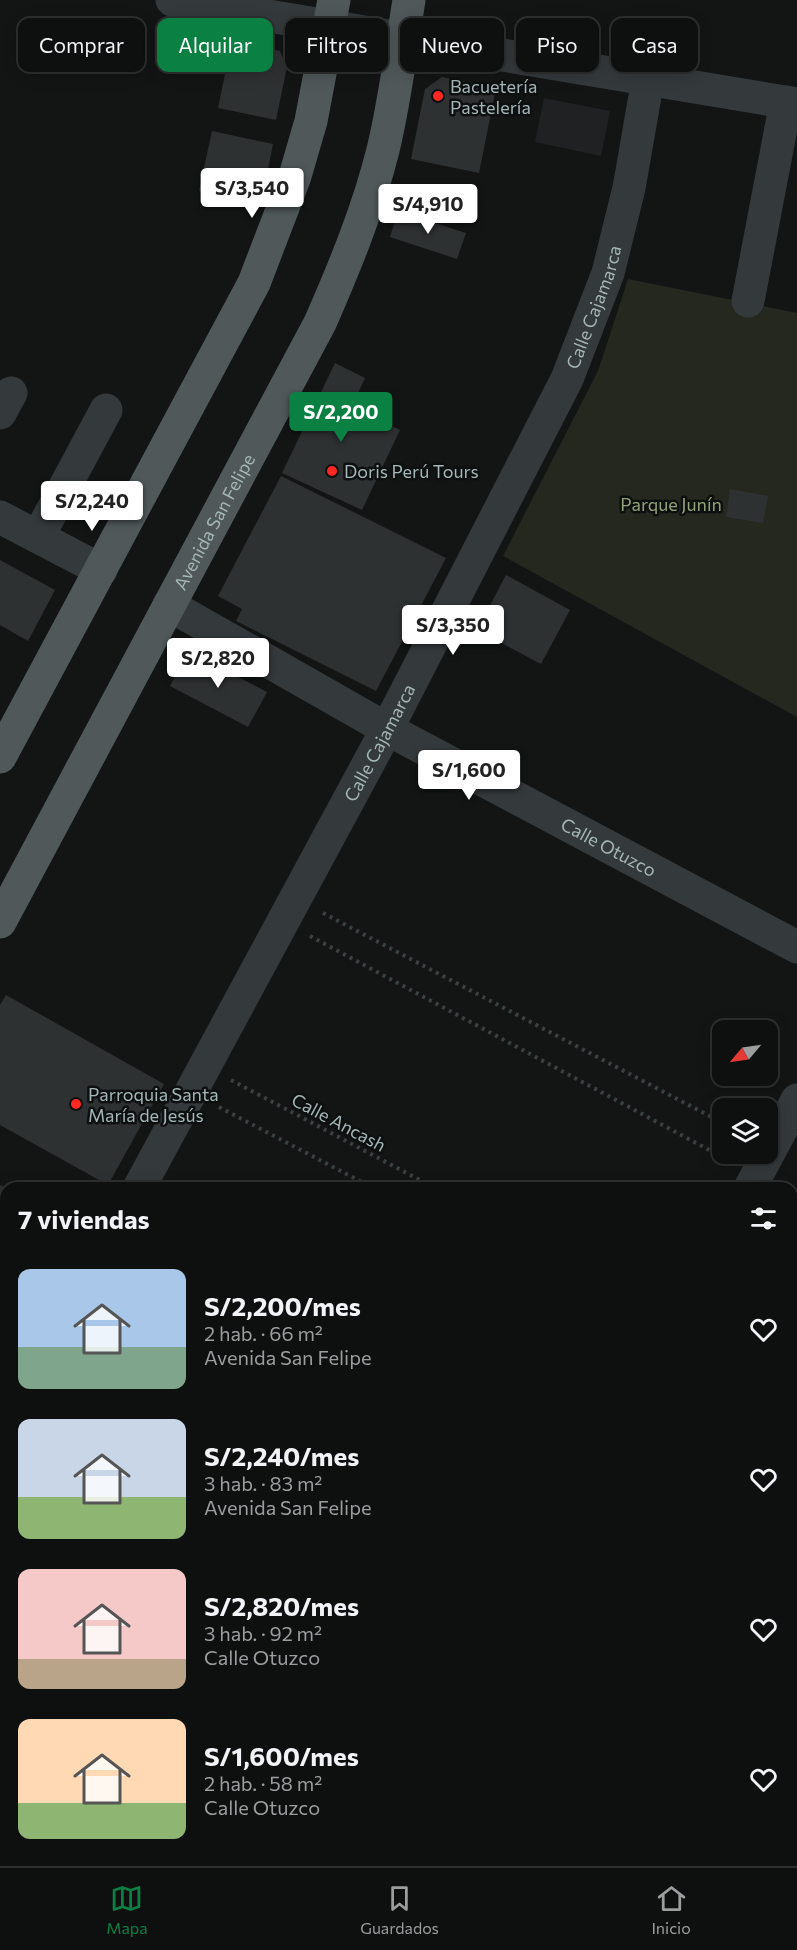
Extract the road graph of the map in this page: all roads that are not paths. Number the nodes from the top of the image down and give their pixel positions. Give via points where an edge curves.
1 (172, 0) edge
2 (410, 0) edge
3 (332, 13) edge
4 (407, 18) edge
5 (400, 37) edge
6 (400, 55) edge
7 (504, 55) edge
8 (648, 79) junction
9 (791, 103) edge
10 (747, 301) dead end
11 (106, 410) dead end
12 (0, 517) edge
13 (38, 537) junction
14 (101, 570) junction
15 (169, 605) junction
16 (387, 729) junction
17 (0, 757) edge
18 (0, 922) edge
19 (797, 947) edge
20 (797, 1100) edge
21 (142, 1182) edge
22 (753, 1182) edge

1 - 3 street
2 - 4 main road, Avenida San Felipe
3 - 5 street
3 - 14 main road via 311,121 254,283
6 - 15 main road, Avenida San Felipe via 384,148 350,254 320,323
7 - 8 street
8 - 9 street
8 - 16 street, Calle Cajamarca via 629,188 608,273 571,369
9 - 10 street
11 - 13 street
12 - 13 street
13 - 14 street
14 - 17 main road
15 - 16 street, Calle Otuzco
15 - 18 main road, Avenida San Felipe
16 - 19 street, Calle Otuzco
16 - 21 street, Calle Cajamarca
20 - 22 street

